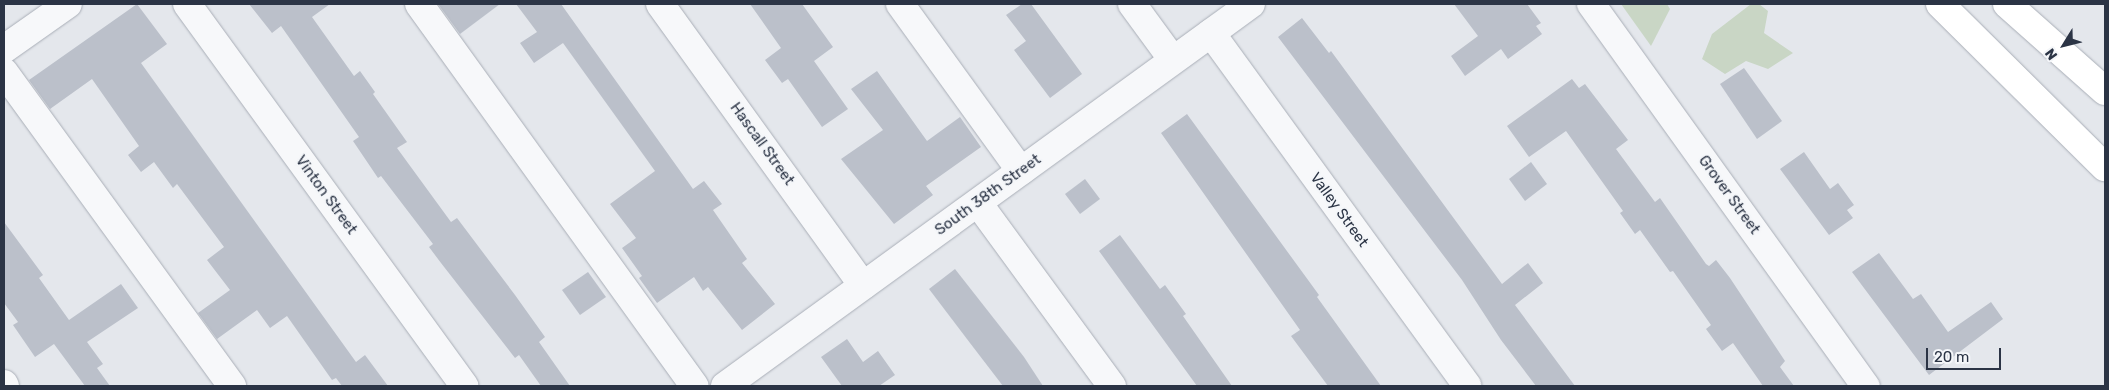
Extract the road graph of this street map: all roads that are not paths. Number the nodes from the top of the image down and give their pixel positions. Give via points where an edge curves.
1 (68, 4) edge
2 (187, 4) edge
3 (418, 4) edge
4 (660, 4) edge
5 (900, 4) edge
6 (1132, 4) edge
7 (1252, 4) edge
8 (1591, 4) edge
9 (1940, 4) edge
10 (2007, 4) edge
11 (1212, 33) junction
12 (4, 50) edge
13 (1173, 60) junction
14 (4, 72) edge
15 (2105, 90) edge
16 (2105, 167) edge
17 (1021, 171) junction
18 (978, 203) junction
19 (863, 285) junction
20 (755, 378) edge
21 (232, 386) edge
22 (465, 386) edge
23 (695, 386) edge
24 (725, 386) edge
25 (1112, 386) edge
26 (1467, 386) edge
27 (1866, 386) edge

1 - 12 street
2 - 22 street, Vinton Street
3 - 23 street
4 - 19 street, Hascall Street
5 - 17 street
6 - 13 street
7 - 11 street, South 38th Street
8 - 27 street, Grover Street
9 - 16 highway
10 - 15 highway
11 - 13 street, South 38th Street
11 - 26 street, Valley Street
13 - 17 street, South 38th Street
14 - 21 street
17 - 18 street, South 38th Street
18 - 19 street, South 38th Street
18 - 25 street
19 - 20 street, South 38th Street
20 - 24 street, South 38th Street

